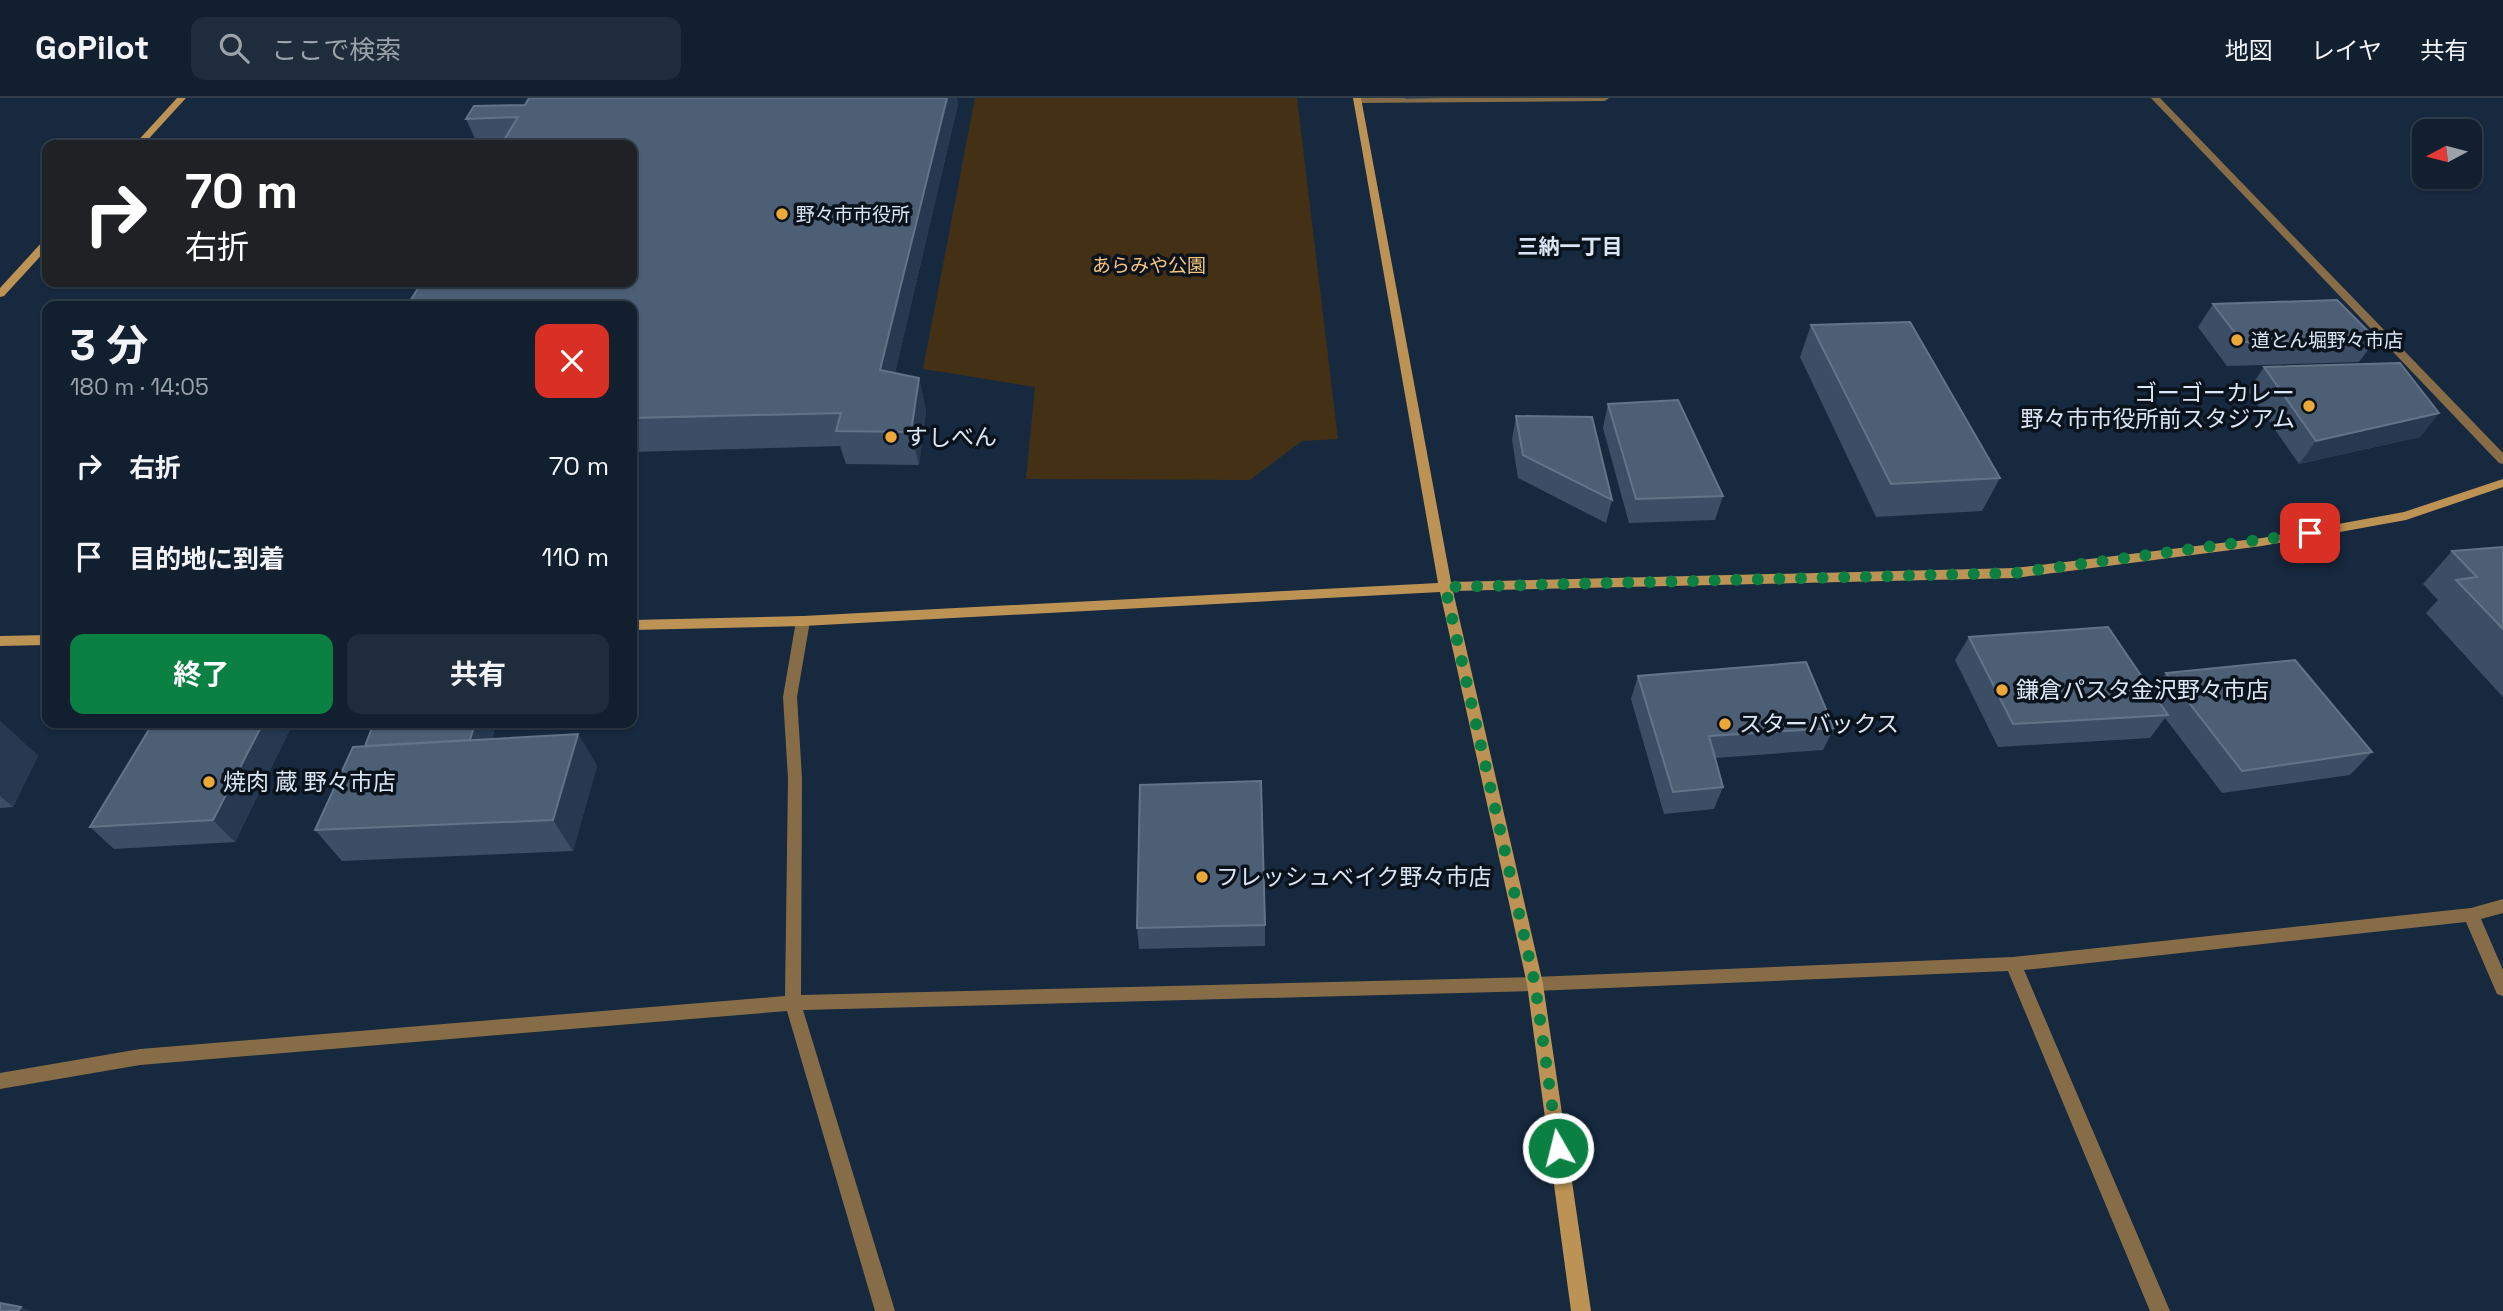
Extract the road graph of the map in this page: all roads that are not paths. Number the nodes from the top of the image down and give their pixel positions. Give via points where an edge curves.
1 (182, 98) edge
2 (1605, 98) edge
3 (2155, 98) edge
4 (1358, 100) edge
5 (143, 140) edge
6 (42, 248) edge
7 (1, 292) edge
8 (2503, 460) edge
9 (2503, 483) edge
10 (1445, 587) junction
11 (803, 621) junction
12 (637, 625) edge
13 (42, 640) edge
14 (0, 641) edge
15 (2503, 906) edge
16 (2471, 915) junction
17 (2014, 964) junction
18 (1535, 984) junction
19 (2503, 989) edge
20 (793, 1003) junction
21 (0, 1081) edge
22 (885, 1311) edge
23 (1581, 1311) edge
24 (2160, 1311) edge

1 - 5 street
2 - 4 street
3 - 8 street
4 - 10 street
6 - 7 street
9 - 10 street via 2393,518 2262,542 2015,573
10 - 11 street
10 - 18 street
11 - 12 street
11 - 20 street via 790,697 795,778
13 - 14 street
15 - 16 street
16 - 17 street
16 - 19 street
17 - 18 street
17 - 24 street
18 - 20 street
18 - 23 street
20 - 21 street via 140,1057
20 - 22 street

